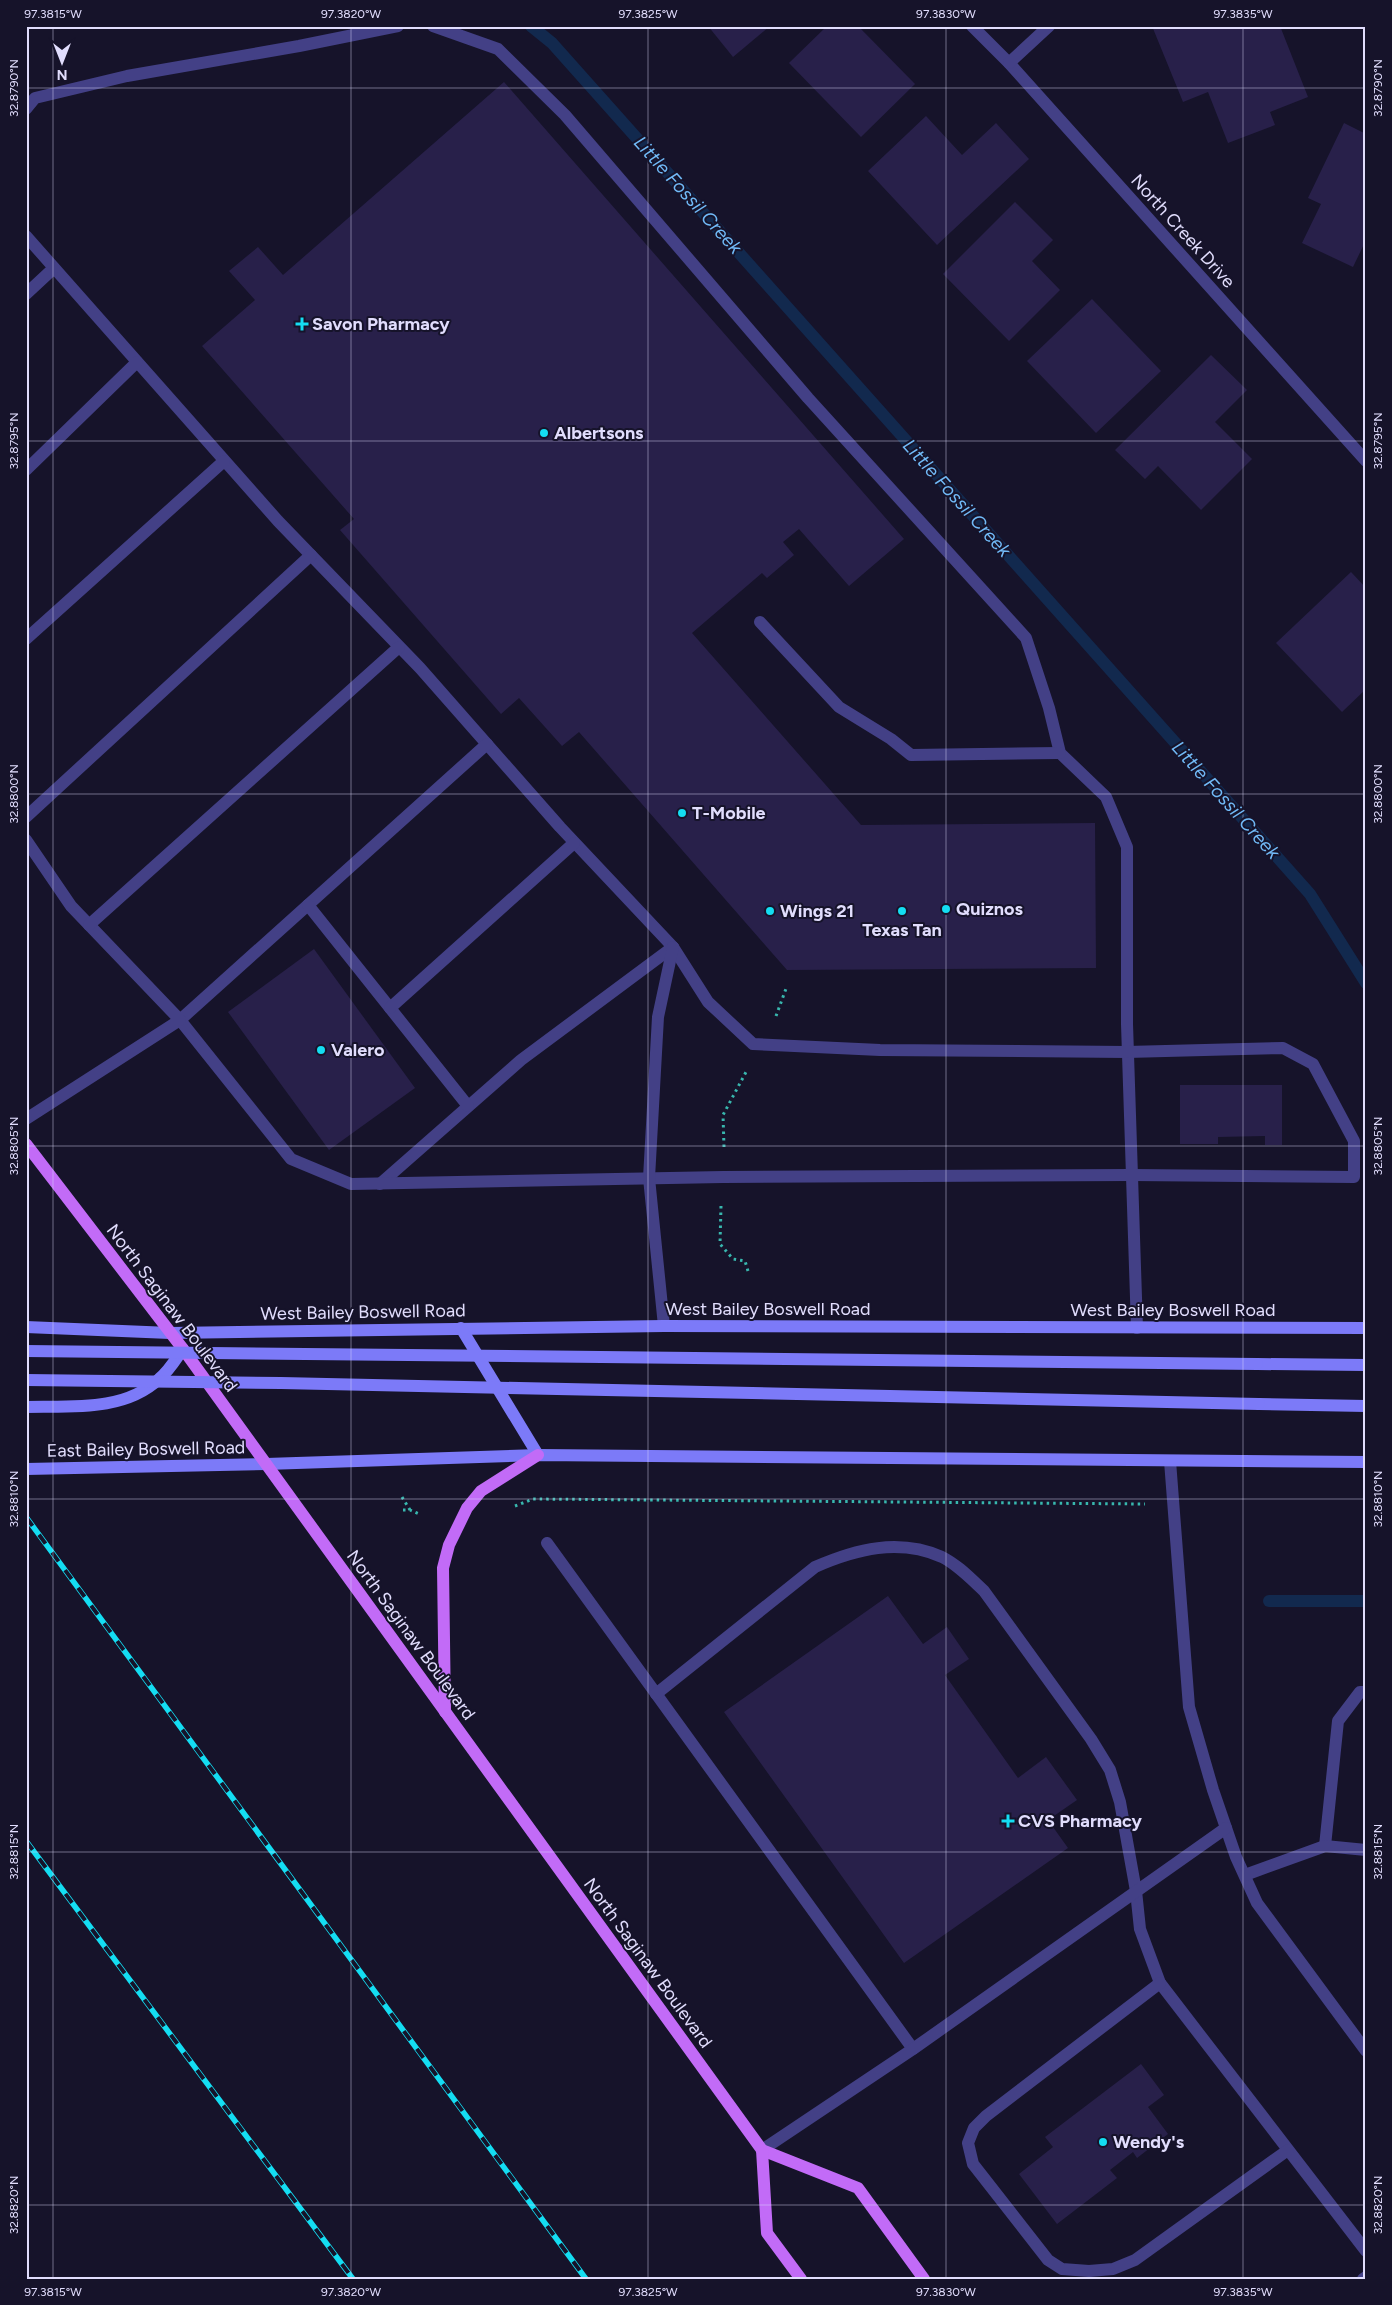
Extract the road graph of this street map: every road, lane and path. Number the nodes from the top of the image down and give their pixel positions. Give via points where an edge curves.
1 (398, 26) edge
2 (433, 26) edge
3 (972, 26) edge
4 (1049, 26) edge
5 (1009, 63) junction
6 (26, 109) edge
7 (26, 236) edge
8 (54, 268) junction
9 (26, 294) edge
10 (137, 362) junction
11 (224, 460) junction
12 (1366, 461) edge
13 (26, 470) edge
14 (311, 555) junction
15 (760, 622) dead end
16 (26, 639) edge
17 (399, 647) junction
18 (488, 744) junction
19 (1060, 753) junction
20 (26, 817) edge
21 (26, 840) edge
22 (574, 843) junction
23 (308, 905) junction
24 (89, 926) junction
25 (673, 947) junction
26 (787, 986) dead end
27 (390, 1008) junction
28 (180, 1020) junction
29 (761, 1045) junction
30 (1127, 1052) junction
31 (468, 1106) junction
32 (26, 1119) edge
33 (26, 1144) edge
34 (1132, 1175) junction
35 (723, 1177) junction
36 (649, 1178) junction
37 (380, 1184) junction
38 (748, 1271) dead end
39 (664, 1326) junction
40 (26, 1327) edge
41 (461, 1328) junction
42 (1137, 1328) junction
43 (1366, 1328) edge
44 (170, 1333) junction
45 (188, 1351) junction
46 (26, 1352) edge
47 (1366, 1365) edge
48 (26, 1380) edge
49 (1366, 1406) edge
50 (26, 1407) edge
51 (538, 1455) junction
52 (1170, 1461) junction
53 (1366, 1462) edge
54 (266, 1464) junction
55 (26, 1469) edge
56 (402, 1497) dead end
57 (1173, 1505) junction
58 (509, 1509) dead end
59 (403, 1510) dead end
60 (410, 1510) junction
61 (419, 1514) dead end
62 (547, 1543) dead end
63 (1366, 1692) edge
64 (656, 1694) junction
65 (445, 1712) junction
66 (1226, 1828) junction
67 (1325, 1846) junction
68 (1366, 1850) edge
69 (1245, 1875) junction
70 (1136, 1891) junction
71 (1160, 1983) junction
72 (913, 2049) junction
73 (1366, 2050) edge
74 (762, 2150) junction
75 (1288, 2150) junction
76 (1366, 2251) edge
77 (1366, 2276) edge
78 (800, 2279) edge
79 (924, 2279) edge
80 (1363, 2279) edge

1 - 6 street via 127,76 35,98
2 - 19 street via 498,49 565,115 802,390 1026,638
3 - 5 street, North Creek Drive
4 - 5 street
5 - 12 street, North Creek Drive
7 - 8 street
8 - 9 street
8 - 10 street
10 - 11 street
10 - 13 street
11 - 14 street
11 - 16 street
14 - 17 street
14 - 20 street
15 - 19 street via 839,707 891,739 911,756
17 - 18 street
17 - 24 street
18 - 22 street
18 - 23 street
19 - 30 street via 1106,797 1127,847
21 - 24 street via 71,906
22 - 25 street
22 - 27 street
23 - 27 street
23 - 28 street
24 - 28 street
25 - 29 street via 708,1002 753,1044
25 - 31 street via 521,1060
25 - 36 street via 658,1017
26 - 29 path
27 - 31 street
28 - 32 street
28 - 37 street via 291,1159 350,1184
29 - 30 street via 880,1050
29 - 35 path via 723,1114
30 - 34 street
30 - 34 street via 1283,1048 1312,1064 1354,1141 1354,1177
31 - 37 street
33 - 44 main road, North Saginaw Boulevard
34 - 35 street
34 - 42 street
35 - 36 street
35 - 38 path via 720,1244 733,1259 745,1261
36 - 37 street
36 - 39 street
39 - 41 main road, West Bailey Boswell Road
39 - 42 main road, West Bailey Boswell Road
40 - 44 main road
41 - 44 main road, West Bailey Boswell Road
41 - 51 main road
42 - 43 main road, West Bailey Boswell Road
44 - 45 main road, North Saginaw Boulevard
45 - 46 main road, bridge
45 - 47 main road, bridge
45 - 50 main road via 159,1380 120,1400 99,1406
45 - 54 main road, North Saginaw Boulevard
48 - 49 main road, bridge
51 - 52 main road
51 - 54 main road
51 - 65 main road via 482,1491 467,1508 449,1545 443,1568
52 - 53 main road
52 - 57 street
54 - 55 main road, East Bailey Boswell Road
54 - 65 main road, North Saginaw Boulevard
56 - 60 path
57 - 58 path via 533,1499
57 - 66 street via 1189,1707
59 - 60 path
60 - 61 path
62 - 64 street
63 - 67 street via 1360,1692 1338,1721
64 - 70 street via 816,1567 846,1553 878,1548 911,1548 942,1558 984,1591 1110,1770 1120,1802
64 - 72 street
65 - 74 main road, North Saginaw Boulevard
66 - 69 street
66 - 70 street
67 - 68 street
67 - 69 street
69 - 73 street via 1257,1903
70 - 71 street via 1140,1929
70 - 72 street
71 - 75 street
71 - 75 street via 986,2116 974,2128 968,2143 973,2164 1048,2260 1062,2269 1113,2270 1135,2260
72 - 74 street
74 - 78 main road via 767,2233
74 - 79 main road via 858,2188
75 - 76 street
77 - 80 street

